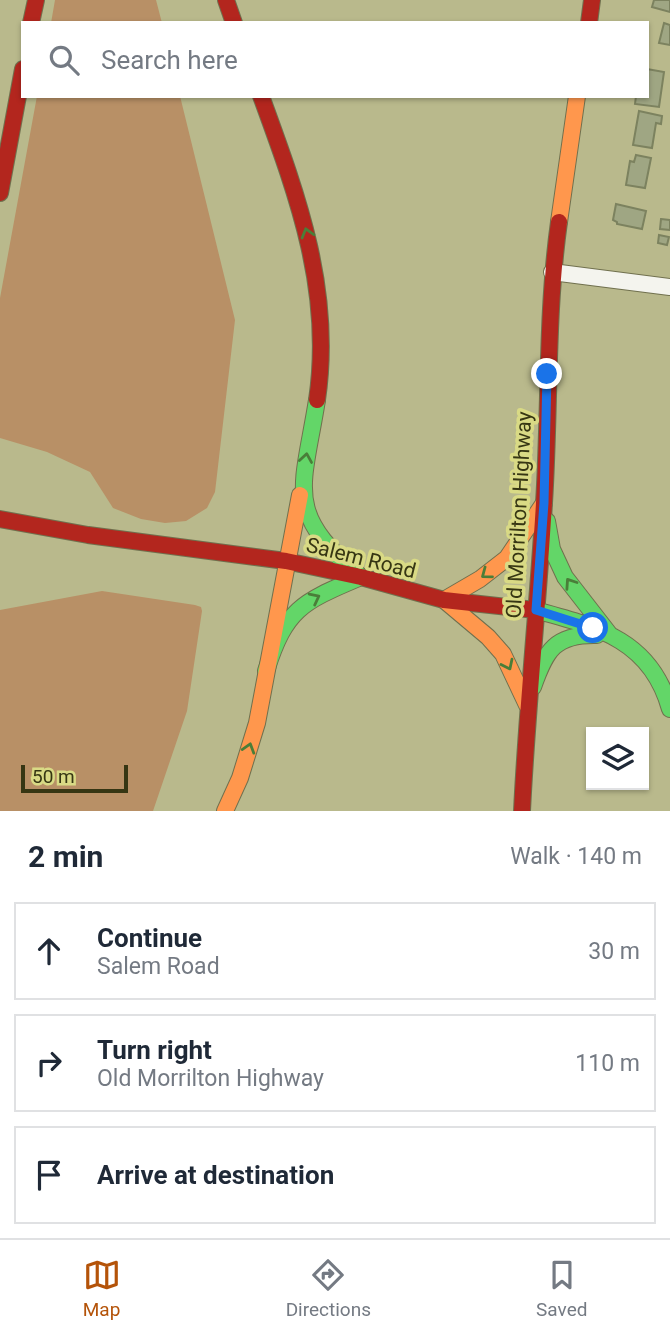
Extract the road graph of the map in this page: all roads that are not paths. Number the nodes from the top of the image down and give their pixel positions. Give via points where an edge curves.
1 (36, 0) edge
2 (226, 0) edge
3 (593, 0) edge
4 (31, 21) edge
5 (233, 21) edge
6 (589, 21) edge
7 (21, 80) edge
8 (262, 98) edge
9 (577, 98) edge
10 (0, 193) edge
11 (552, 272) junction
12 (670, 287) edge
13 (302, 486) junction
14 (544, 503) junction
15 (0, 519) edge
16 (286, 561) junction
17 (361, 577) junction
18 (444, 600) junction
19 (536, 610) junction
20 (612, 636) junction
21 (266, 671) junction
22 (527, 706) junction
23 (670, 709) edge
24 (225, 811) edge
25 (522, 811) edge

1 - 4 main road
2 - 5 main road
3 - 6 main road
7 - 10 main road
13 -> 8 main road via 321,363 318,279 294,188
9 - 11 main road, Old Morrilton Highway
11 - 12 street
11 - 14 main road, Old Morrilton Highway
13 - 16 main road
13 - 17 main road via 304,509 319,538
14 -> 18 main road via 507,558
14 - 19 main road, Old Morrilton Highway
20 -> 14 main road via 559,565
15 - 16 main road, Salem Road via 88,536
16 - 17 main road, Salem Road
16 - 21 main road
17 - 18 main road, Salem Road
21 -> 17 main road via 279,630 290,614
18 - 19 main road, Salem Road
18 -> 22 main road via 503,654
19 - 20 main road, Salem Road
19 - 22 main road, Old Morrilton Highway
20 - 22 main road via 573,635 552,646
20 - 23 main road, Salem Road via 642,653 660,678
24 -> 21 main road via 248,754
22 - 25 main road, Old Morrilton Highway

